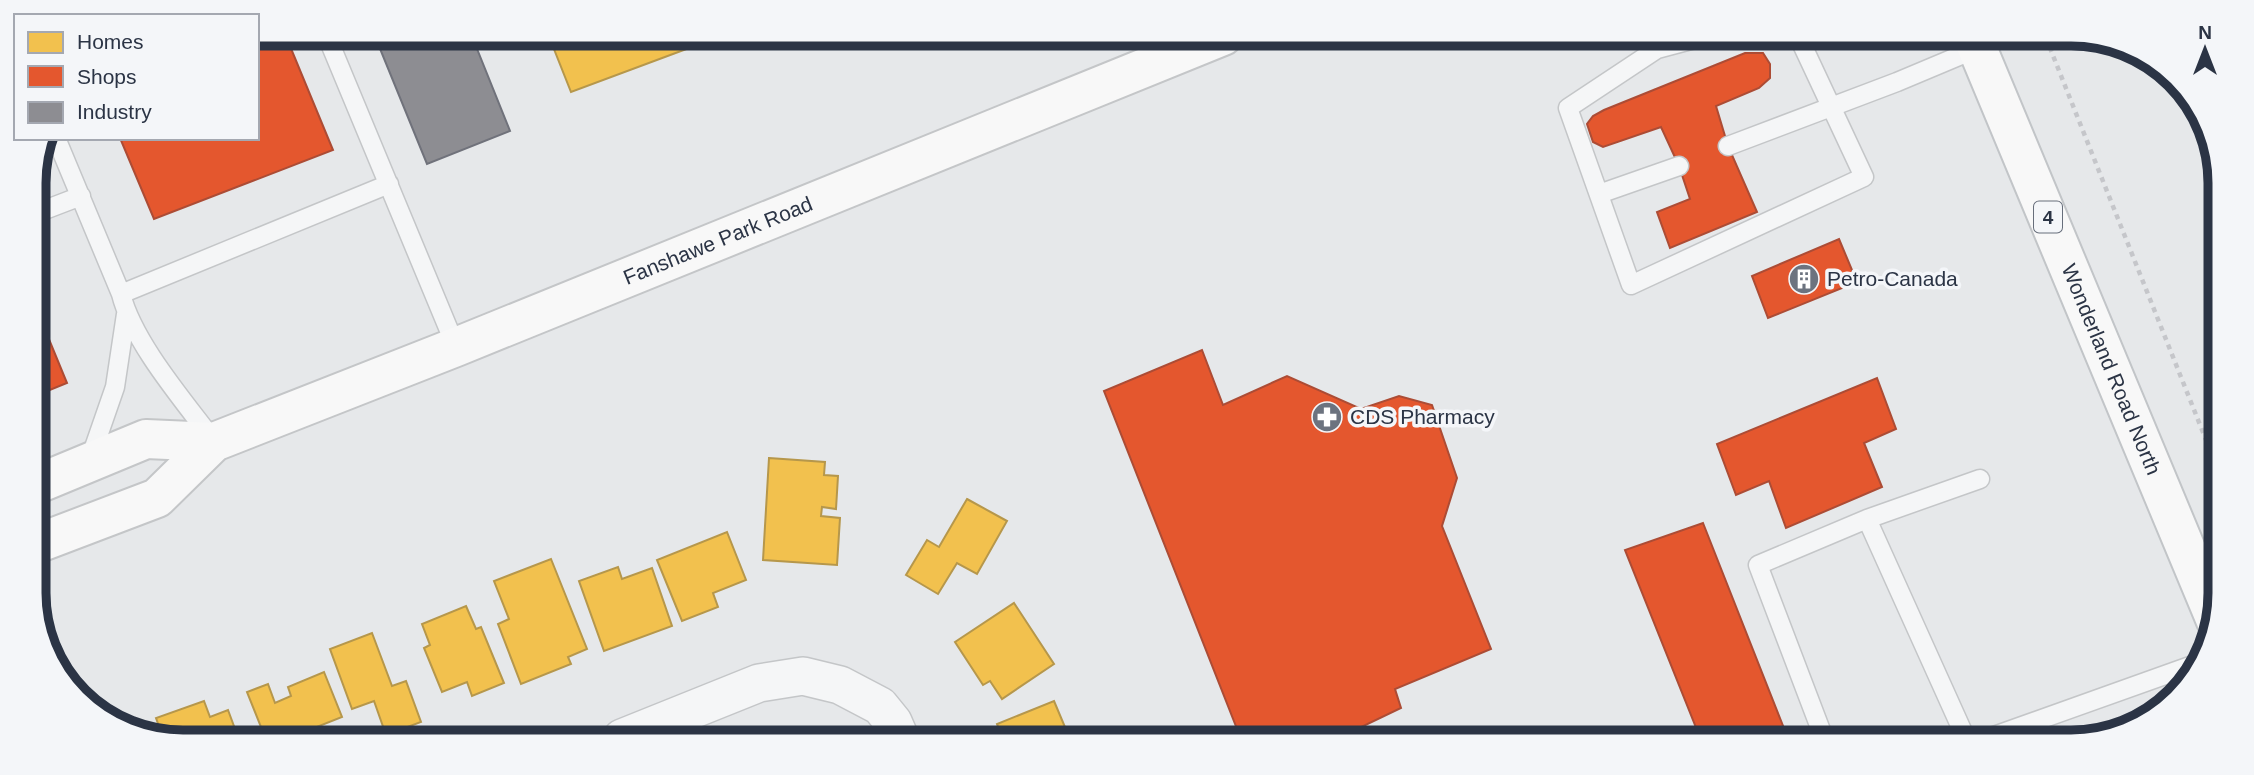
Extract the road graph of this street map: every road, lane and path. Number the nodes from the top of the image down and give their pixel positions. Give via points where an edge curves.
1 (331, 46) edge
2 (1198, 46) edge
3 (1651, 46) edge
4 (1803, 46) edge
5 (1968, 46) edge
6 (1976, 46) edge
7 (2049, 46) edge
8 (1832, 106) junction
9 (57, 140) edge
10 (1728, 146) dead end
11 (1679, 166) dead end
12 (389, 184) junction
13 (1599, 194) junction
14 (81, 196) junction
15 (46, 209) edge
16 (121, 294) junction
17 (126, 314) junction
18 (456, 347) junction
19 (214, 442) junction
20 (2208, 445) edge
21 (89, 464) junction
22 (1980, 479) dead end
23 (46, 481) edge
24 (1867, 519) junction
25 (46, 540) edge
26 (2208, 601) edge
27 (2186, 668) edge
28 (1820, 729) edge
29 (1962, 729) edge
30 (2014, 729) edge
31 (643, 730) edge
32 (896, 730) edge

1 - 12 lane
2 - 18 main road, Fanshawe Park Road
3 - 13 lane via 1568,108
4 - 8 lane
5 - 8 lane
6 - 26 main road, Wonderland Road North / 4
7 - 20 path
8 - 10 lane
8 - 13 lane via 1864,177 1631,285
9 - 14 lane
11 - 13 lane
12 - 16 lane
12 - 18 lane
14 - 15 lane
14 - 16 lane
16 - 17 lane
17 - 19 lane
17 - 21 lane via 115,387
18 - 19 main road, Fanshawe Park Road
19 - 21 main road, Fanshawe Park Road via 146,439
19 - 25 main road, Fanshawe Park Road via 158,498
21 - 23 main road, Fanshawe Park Road
22 - 24 lane
24 - 28 lane via 1758,565
24 - 29 lane
27 - 30 lane
31 - 32 street via 759,683 803,676 840,685 880,706

